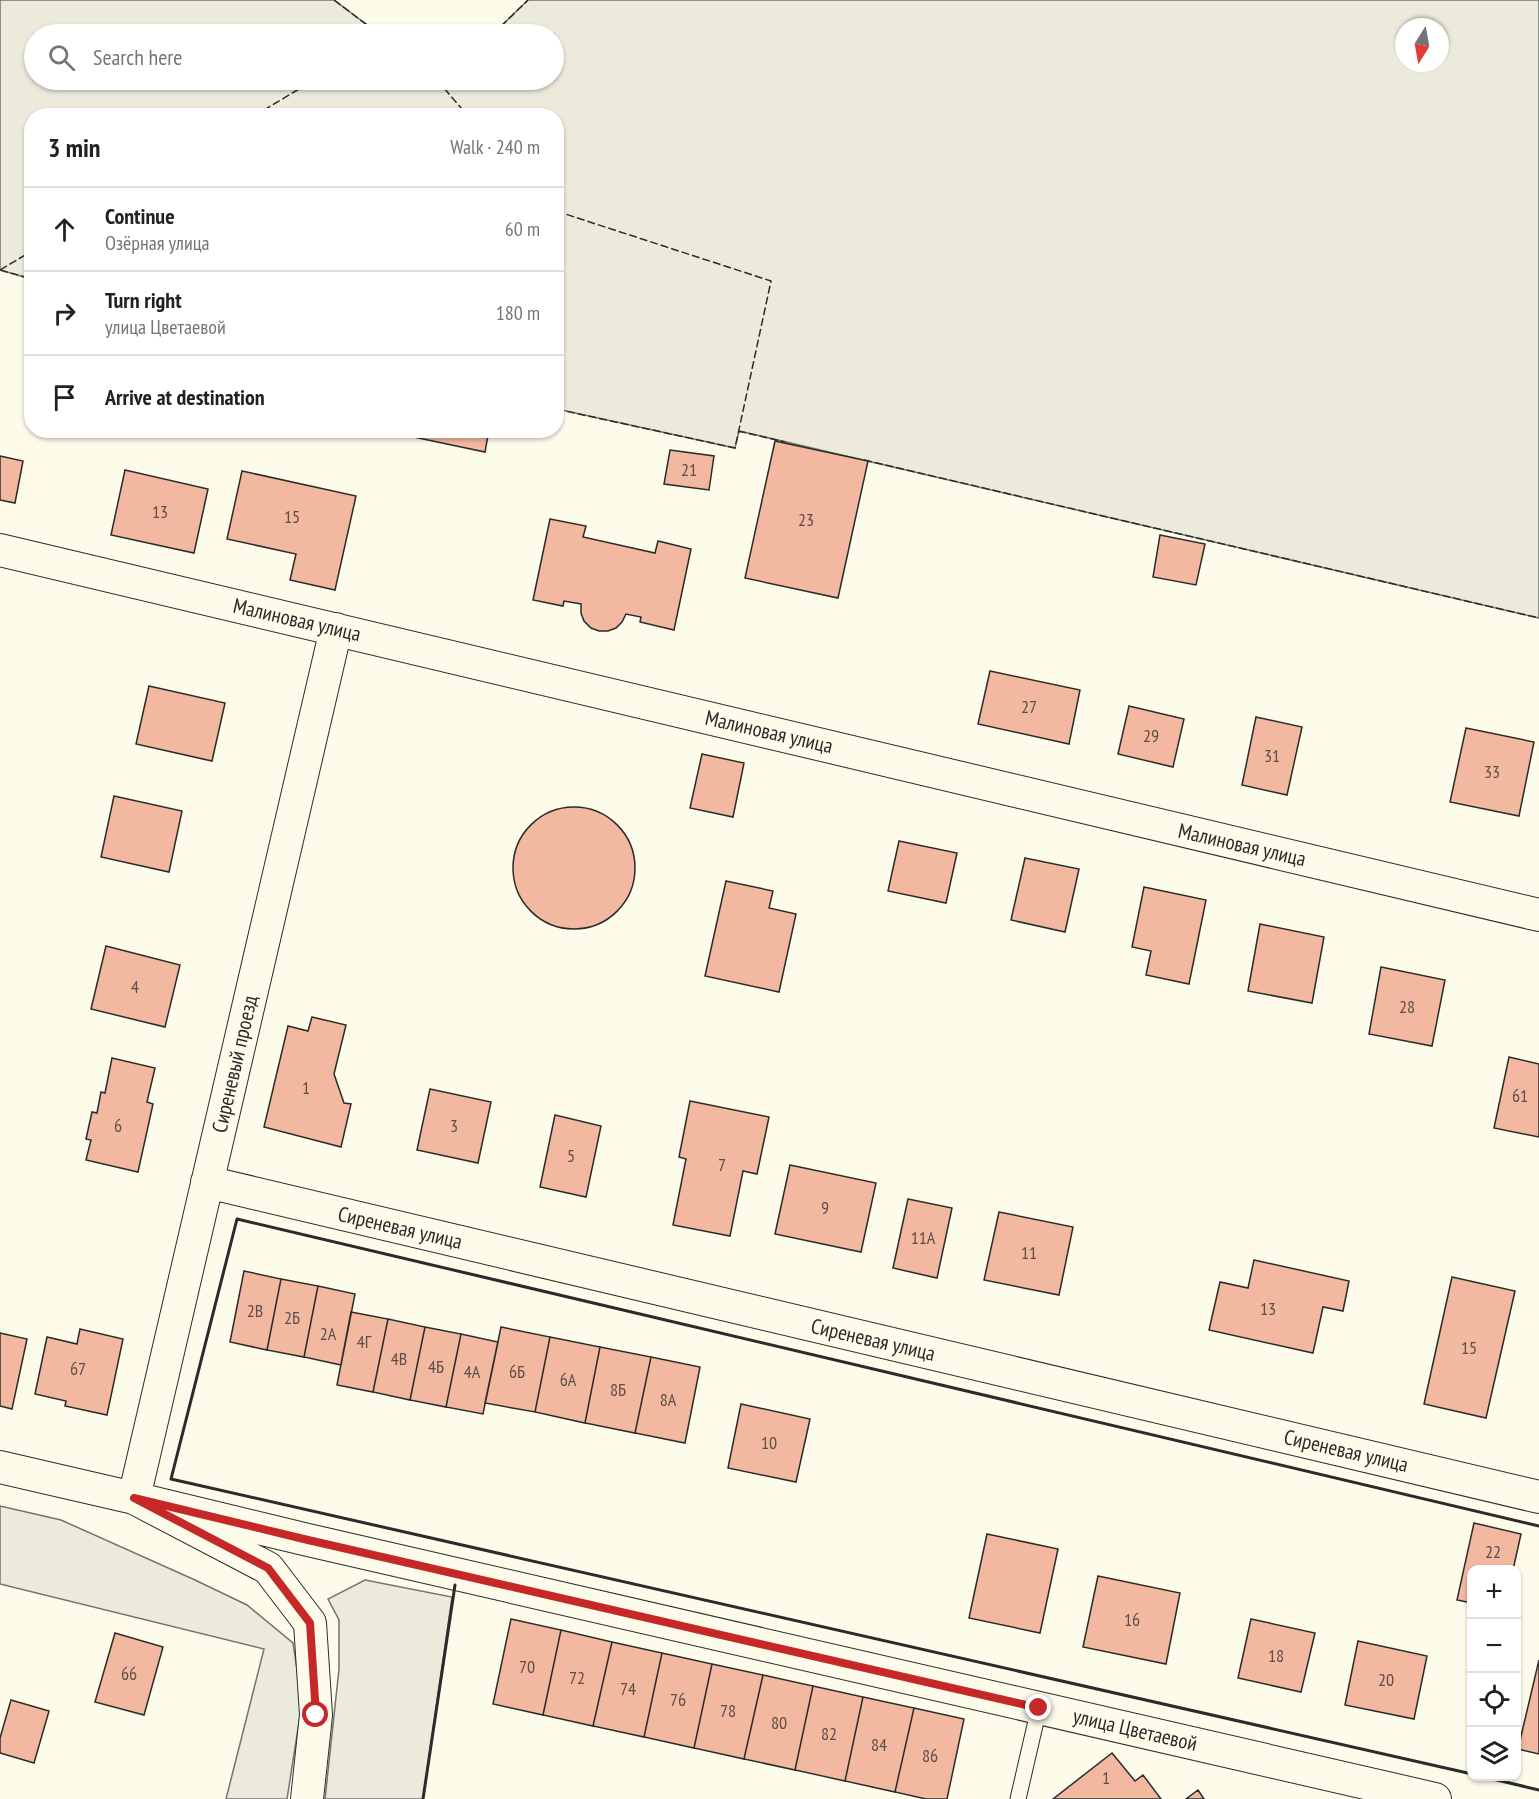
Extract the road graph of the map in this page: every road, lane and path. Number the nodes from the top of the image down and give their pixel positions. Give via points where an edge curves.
1 (0, 550) edge
2 (336, 629) junction
3 (1539, 915) edge
4 (207, 1182) junction
5 (0, 1467) edge
6 (1539, 1497) edge
7 (134, 1498) junction
8 (1039, 1708) junction
9 (307, 1799) edge
10 (1018, 1799) edge
11 (1435, 1799) edge

1 - 2 street, Малиновая улица
2 - 3 street, Малиновая улица
2 - 4 street, Сиреневый проезд
4 - 6 street, Сиреневая улица
4 - 7 street, Сиреневый проезд
5 - 7 street
7 - 8 street, улица Цветаевой
7 - 9 street via 268,1568 310,1623 316,1715
8 - 10 lane
8 - 11 street, улица Цветаевой

